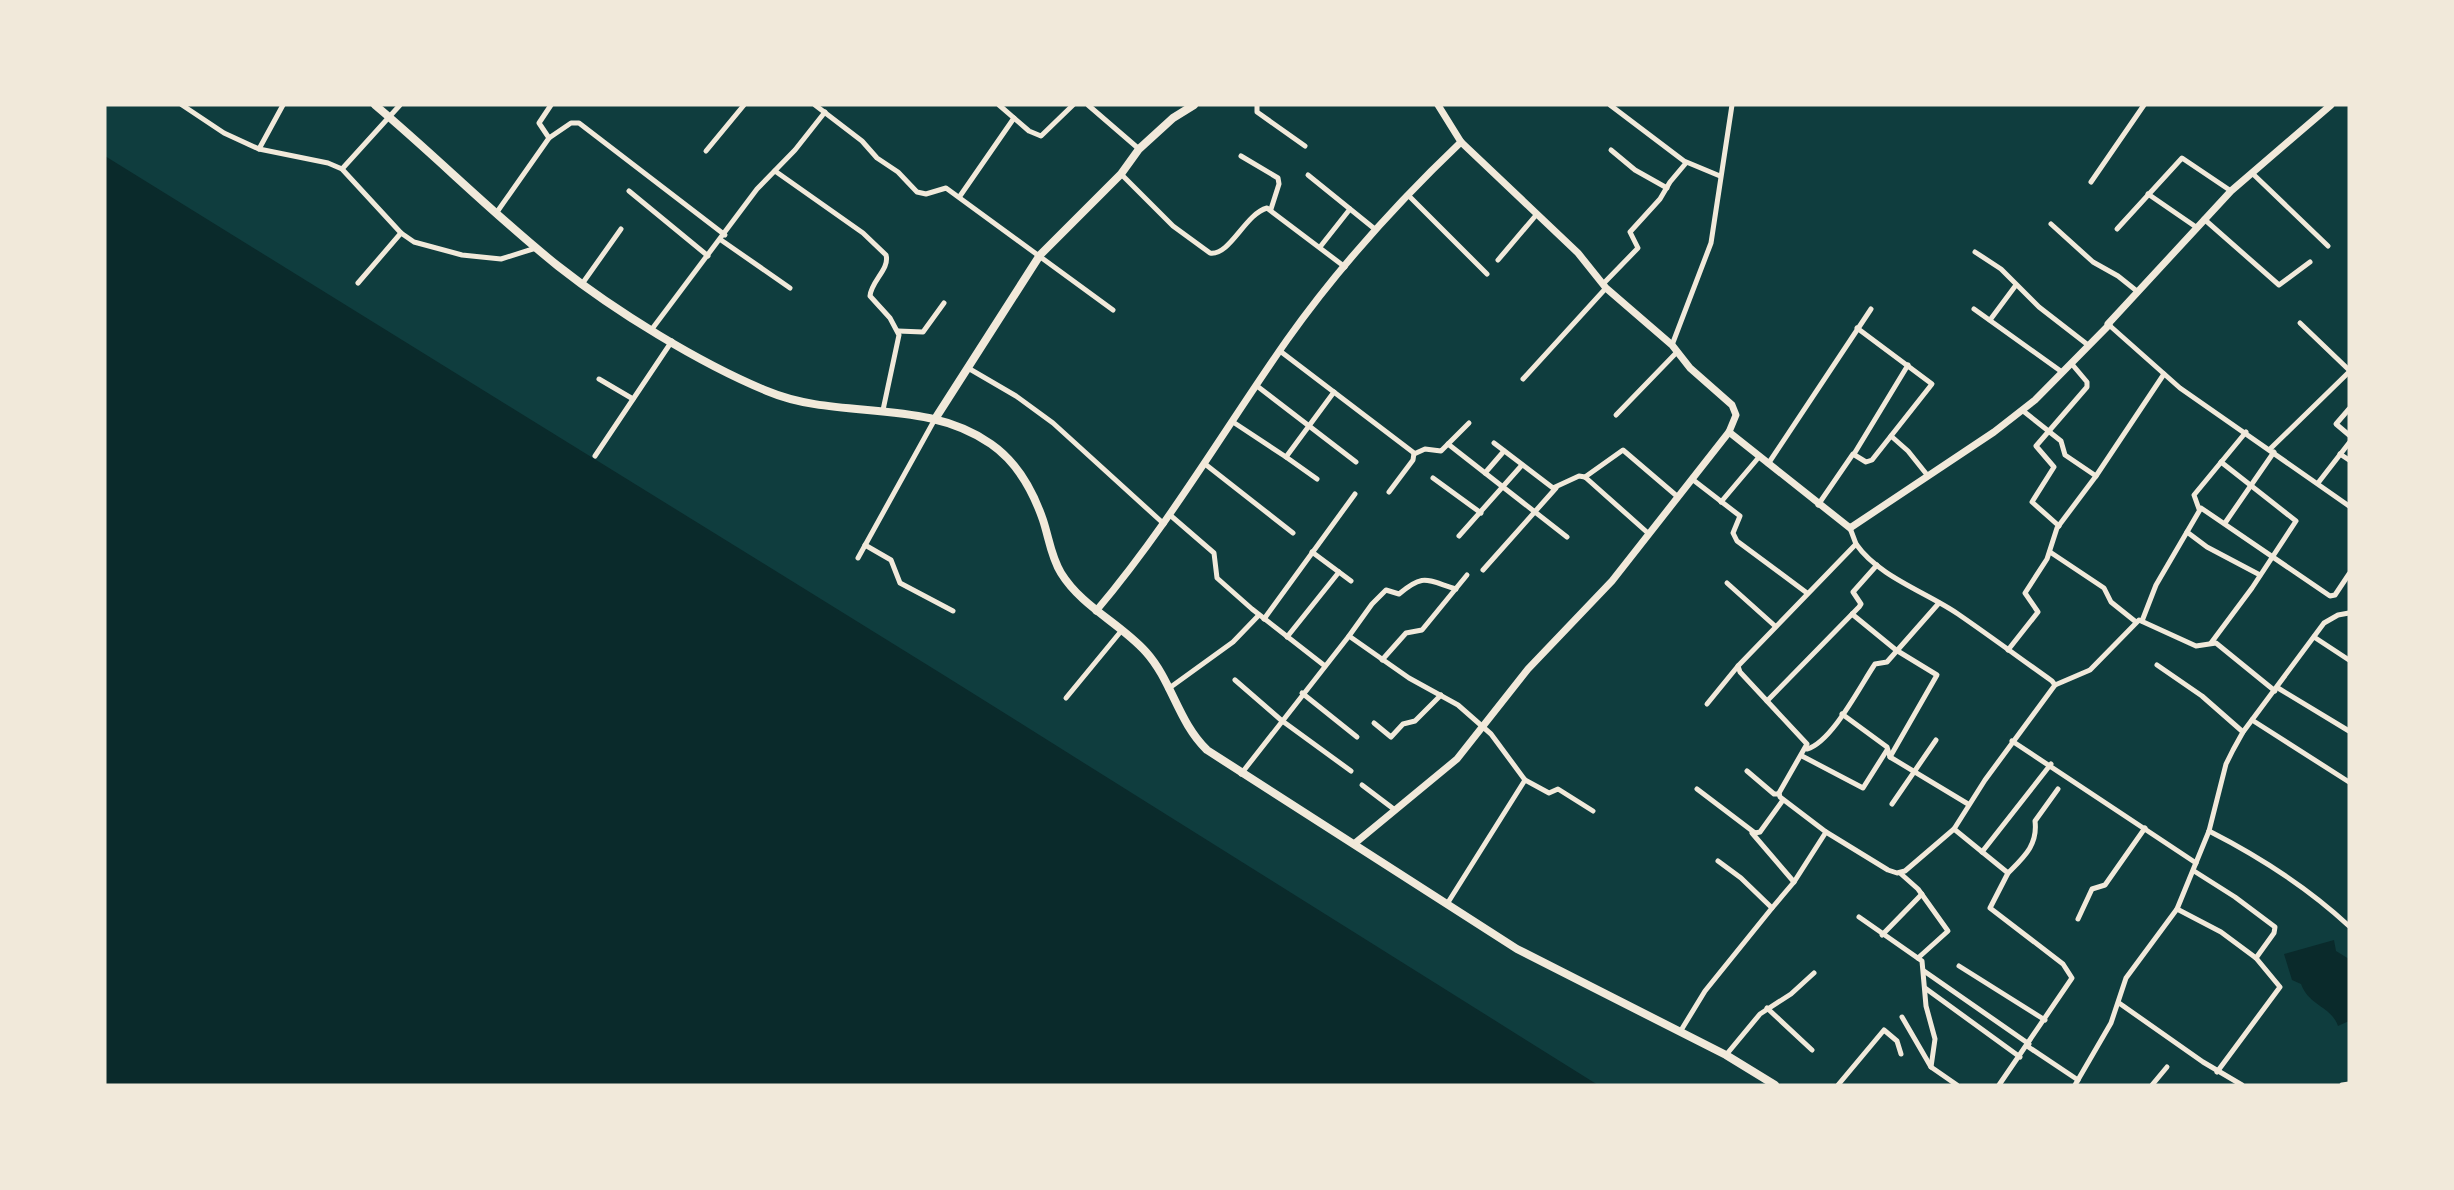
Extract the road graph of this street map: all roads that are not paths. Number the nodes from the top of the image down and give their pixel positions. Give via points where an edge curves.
1 (182, 105) edge
2 (283, 105) edge
3 (375, 105) edge
4 (400, 105) edge
5 (551, 105) edge
6 (744, 105) edge
7 (815, 105) edge
8 (999, 105) edge
9 (1073, 105) edge
10 (1088, 105) edge
11 (1194, 105) edge
12 (1257, 105) edge
13 (1438, 105) edge
14 (1610, 105) edge
15 (1732, 105) edge
16 (2144, 105) edge
17 (2331, 105) edge
18 (825, 112) junction
19 (389, 117) junction
20 (1014, 118) junction
21 (549, 138) junction
22 (1461, 142) junction
23 (1305, 146) dead end
24 (259, 149) junction
25 (1139, 149) junction
26 (1611, 150) dead end
27 (706, 151) dead end
28 (1241, 156) dead end
29 (1686, 162) junction
30 (342, 169) junction
31 (774, 171) junction
32 (2252, 173) junction
33 (1120, 174) junction
34 (1308, 175) dead end
35 (1720, 176) junction
36 (2091, 182) dead end
37 (1667, 188) junction
38 (629, 191) dead end
39 (2231, 191) junction
40 (2148, 194) junction
41 (960, 196) junction
42 (1409, 196) junction
43 (1270, 209) junction
44 (1350, 209) junction
45 (497, 212) junction
46 (1538, 214) junction
47 (2204, 219) junction
48 (2051, 224) dead end
49 (2196, 227) junction
50 (2117, 228) dead end
51 (621, 229) dead end
52 (1376, 230) junction
53 (401, 233) junction
54 (723, 238) junction
55 (2328, 246) dead end
56 (1320, 247) junction
57 (537, 248) junction
58 (1975, 252) dead end
59 (1040, 255) junction
60 (708, 256) junction
61 (1498, 260) dead end
62 (2310, 262) dead end
63 (1345, 267) junction
64 (1487, 274) dead end
65 (358, 283) dead end
66 (582, 284) junction
67 (2016, 285) junction
68 (1604, 286) junction
69 (790, 288) dead end
70 (2138, 292) junction
71 (944, 303) dead end
72 (1871, 309) dead end
73 (1974, 309) dead end
74 (1113, 310) dead end
75 (1990, 321) junction
76 (2300, 323) dead end
77 (2109, 325) junction
78 (1857, 328) junction
79 (652, 329) junction
80 (898, 331) junction
81 (672, 341) junction
82 (2088, 345) junction
83 (1674, 349) junction
84 (1280, 351) junction
85 (2071, 363) junction
86 (1908, 365) junction
87 (968, 368) junction
88 (2349, 371) edge
89 (2062, 372) junction
90 (2164, 374) junction
91 (599, 379) dead end
92 (1523, 379) dead end
93 (2342, 379) junction
94 (2349, 384) edge
95 (1257, 386) junction
96 (1334, 392) junction
97 (633, 399) junction
98 (2349, 409) edge
99 (883, 410) junction
100 (2022, 410) junction
101 (1616, 415) dead end
102 (935, 419) junction
103 (1233, 422) junction
104 (1468, 423) dead end
105 (1310, 425) junction
106 (2048, 431) junction
107 (1729, 432) junction
108 (2246, 432) junction
109 (2349, 435) edge
110 (1891, 436) junction
111 (1494, 443) dead end
112 (2349, 443) edge
113 (1448, 444) junction
114 (2272, 450) junction
115 (1504, 451) junction
116 (1414, 454) junction
117 (1854, 454) junction
118 (2340, 454) junction
119 (596, 456) dead end
120 (1286, 457) junction
121 (1759, 457) junction
122 (2349, 460) edge
123 (1356, 462) dead end
124 (2221, 462) junction
125 (1205, 464) junction
126 (1522, 465) junction
127 (1768, 465) junction
128 (1485, 473) junction
129 (1928, 476) junction
130 (2096, 476) junction
131 (1585, 477) junction
132 (1433, 478) dead end
133 (1317, 479) dead end
134 (1692, 479) junction
135 (2318, 483) junction
136 (2250, 486) junction
137 (1504, 487) junction
138 (1556, 488) junction
139 (1389, 492) dead end
140 (1356, 494) dead end
141 (1678, 497) junction
142 (1721, 501) junction
143 (1818, 505) junction
144 (2349, 506) edge
145 (2199, 509) junction
146 (1535, 512) junction
147 (1481, 513) junction
148 (1170, 515) junction
149 (2225, 523) junction
150 (1164, 524) junction
151 (2059, 526) junction
152 (1850, 528) junction
153 (2187, 532) junction
154 (1293, 533) dead end
155 (1649, 534) junction
156 (1459, 536) dead end
157 (1567, 537) dead end
158 (1856, 544) junction
159 (865, 545) junction
160 (1312, 552) junction
161 (2050, 552) junction
162 (2274, 555) junction
163 (858, 558) dead end
164 (1877, 565) junction
165 (1483, 570) dead end
166 (1339, 572) junction
167 (1467, 574) dead end
168 (2349, 574) edge
169 (2260, 575) junction
170 (1351, 581) dead end
171 (1726, 583) dead end
172 (1456, 589) junction
173 (1807, 593) junction
174 (1939, 603) junction
175 (953, 611) dead end
176 (1096, 611) junction
177 (2349, 613) edge
178 (1852, 614) junction
179 (1261, 617) junction
180 (2139, 622) junction
181 (1775, 626) junction
182 (1122, 630) junction
183 (1349, 636) junction
184 (1287, 637) junction
185 (2314, 637) junction
186 (2211, 643) junction
187 (1896, 650) junction
188 (2008, 650) junction
189 (1382, 660) junction
190 (2349, 660) edge
191 (2157, 665) dead end
192 (1325, 666) junction
193 (1738, 666) junction
194 (1235, 680) dead end
195 (2055, 685) junction
196 (1168, 689) junction
197 (2276, 689) junction
198 (1302, 693) junction
199 (1441, 695) junction
200 (1066, 698) dead end
201 (1767, 701) junction
202 (1707, 704) dead end
203 (1842, 714) junction
204 (1281, 720) junction
205 (2252, 720) junction
206 (1374, 723) dead end
207 (1482, 725) junction
208 (2349, 731) edge
209 (2242, 732) junction
210 (1357, 737) dead end
211 (1936, 740) dead end
212 (2012, 741) junction
213 (1807, 749) junction
214 (1888, 749) junction
215 (1802, 756) junction
216 (1890, 757) junction
217 (2051, 764) junction
218 (1351, 771) dead end
219 (1747, 771) dead end
220 (1915, 772) junction
221 (1241, 774) junction
222 (1525, 780) junction
223 (2349, 783) edge
224 (1362, 785) dead end
225 (1697, 789) dead end
226 (2058, 789) dead end
227 (1779, 794) junction
228 (1783, 800) junction
229 (1892, 804) dead end
230 (1968, 804) junction
231 (1395, 810) junction
232 (1593, 811) dead end
233 (2145, 828) junction
234 (1954, 830) junction
235 (2209, 831) junction
236 (1751, 832) junction
237 (1827, 832) junction
238 (1354, 844) junction
239 (1982, 852) junction
240 (1718, 861) dead end
241 (2196, 863) junction
242 (2194, 871) junction
243 (1900, 873) junction
244 (2008, 873) junction
245 (1794, 882) junction
246 (1922, 894) junction
247 (1447, 904) junction
248 (1772, 908) junction
249 (2177, 909) junction
250 (1859, 917) dead end
251 (2078, 919) dead end
252 (2349, 926) edge
253 (1882, 935) junction
254 (1918, 958) junction
255 (2256, 958) junction
256 (1959, 966) dead end
257 (1924, 971) junction
258 (1814, 973) dead end
259 (1925, 988) junction
260 (2119, 1003) junction
261 (1767, 1008) junction
262 (1902, 1017) dead end
263 (2045, 1020) junction
264 (1680, 1032) junction
265 (2028, 1045) junction
266 (1812, 1050) dead end
267 (1901, 1054) dead end
268 (1726, 1055) junction
269 (2020, 1057) junction
270 (1931, 1067) junction
271 (2167, 1067) dead end
272 (2217, 1071) junction
273 (2076, 1083) edge
274 (2349, 1084) edge
275 (1775, 1085) edge
276 (1838, 1085) edge
277 (1957, 1085) edge
278 (1999, 1085) edge
279 (2152, 1085) edge
280 (2242, 1085) edge
281 (2342, 1085) edge

1 - 24 street via 224,133
2 - 24 street
3 - 19 main road
4 - 19 street
5 - 21 street via 539,123
6 - 27 street
7 - 18 street
8 - 20 street
9 - 20 street via 1041,136
10 - 25 street
11 - 25 main road
12 - 23 street via 1257,112
13 - 22 street
14 - 29 street
15 - 35 street
16 - 36 street
17 - 32 street
18 - 31 street
18 - 41 street via 917,192 926,194 946,188
19 - 30 street
19 - 45 main road
20 - 41 street
21 - 45 street
21 - 54 street via 571,123 579,123
22 - 42 street
22 - 46 street
24 - 30 street
25 - 33 main road
26 - 37 street via 1635,170
28 - 43 street via 1278,178
29 - 35 street
29 - 37 street
30 - 53 street
31 - 54 street
31 - 80 street via 863,233 886,255 870,296
32 - 39 street
32 - 55 street
33 - 43 street via 1173,226 1210,253 1220,253 1257,213
33 - 59 main road
34 - 44 street
35 - 83 street via 1711,243
37 - 68 street via 1629,233 1638,248
38 - 60 street
39 - 40 street via 2183,158
39 - 47 street
40 - 49 street
40 - 50 street
41 - 59 street
42 - 52 street
42 - 64 street
43 - 56 street
44 - 52 street
44 - 56 street
45 - 57 main road
46 - 61 street
46 - 68 street via 1578,253
47 - 49 street
47 - 62 street via 2279,285
48 - 70 street via 2093,262
49 - 70 street
51 - 66 street
52 - 63 street
53 - 57 street via 414,242 462,255 501,259
53 - 65 street
54 - 60 street
54 - 69 street
56 - 63 street
57 - 66 main road
58 - 67 street via 2001,269
59 - 74 street
59 - 87 main road
60 - 79 street
63 - 84 street
66 - 79 main road
67 - 75 street
67 - 82 street
68 - 83 street
68 - 92 street
70 - 77 street
71 - 80 street via 923,332
72 - 78 street
73 - 75 street
75 - 89 street
76 - 88 street
77 - 82 street
77 - 90 street
78 - 86 street
78 - 127 street
79 - 81 main road
80 - 99 street
81 - 97 street
81 - 99 main road via 771,393
82 - 85 street
83 - 101 street
83 - 107 street via 1732,405 1736,414
84 - 95 street
84 - 96 street
85 - 89 street
85 - 106 street via 2087,381 2087,387
86 - 110 street via 1932,384
86 - 117 street
87 - 102 main road
87 - 150 street via 1053,423
88 - 93 street
89 - 100 street
90 - 108 street
90 - 130 street
91 - 97 street
93 - 94 street
93 - 114 street
95 - 103 street
95 - 105 street
96 - 105 street
96 - 116 street
97 - 119 street
98 - 109 street via 2336,424
99 - 102 main road
100 - 106 street
100 - 129 street
102 - 159 street
102 - 176 main road via 980,437 1008,458 1033,495 1059,570
103 - 120 street
103 - 125 street
104 - 113 street
105 - 120 street
105 - 123 street
106 - 130 street via 2061,441 2065,455
106 - 151 street via 2036,446 2054,468 2032,500
107 - 121 street
107 - 134 street
108 - 114 street
108 - 124 street
110 - 117 street via 1871,461
110 - 129 street
111 - 115 street
112 - 118 street
113 - 116 street via 1440,451 1425,449
113 - 128 street
114 - 135 street
114 - 136 street
115 - 126 street
115 - 128 street
116 - 139 street
117 - 143 street
118 - 122 street
118 - 135 street
120 - 133 street
121 - 127 street
121 - 142 street
124 - 136 street
124 - 145 street via 2194,497
125 - 148 street
125 - 154 street
126 - 137 street
126 - 138 street
127 - 143 street
128 - 137 street
129 - 152 street
130 - 151 street
131 - 138 street via 1579,476
131 - 141 street via 1623,450
131 - 155 street
132 - 147 street
134 - 141 street
134 - 142 street
135 - 144 street
136 - 149 street
136 - 162 street via 2296,520
137 - 146 street
137 - 147 street
138 - 146 street
140 - 160 street
141 - 155 street
142 - 173 street via 1740,516 1732,533 1737,541
143 - 152 street
145 - 149 street
145 - 153 street
146 - 157 street
146 - 165 street
147 - 156 street
148 - 150 street
148 - 179 street via 1214,553 1217,578
149 - 162 street
150 - 176 street
151 - 161 street
152 - 158 street
153 - 169 street
153 - 180 street
155 - 207 street via 1612,581 1528,669
158 - 164 street
158 - 173 street
159 - 163 street
159 - 175 street via 891,560 900,583
160 - 166 street
160 - 179 street
161 - 180 street via 2104,588 2111,602
161 - 188 street via 2025,592 2038,612
162 - 168 street via 2332,597
162 - 169 street
164 - 174 street
164 - 178 street via 1852,592 1860,605
166 - 170 street
166 - 184 street
167 - 172 street
169 - 186 street
171 - 181 street
172 - 183 street via 1419,579 1399,594 1386,590
172 - 189 street via 1422,630 1406,633
173 - 181 street
174 - 187 street
174 - 188 street
176 - 182 main road
177 - 185 street via 2331,618
178 - 187 street
178 - 201 street
179 - 184 street
179 - 196 street
180 - 186 street via 2196,646
180 - 195 street via 2090,670
181 - 193 street
182 - 196 main road via 1153,661
182 - 200 street
183 - 189 street
183 - 192 street
184 - 192 street
185 - 190 street
185 - 197 street
186 - 197 street
187 - 203 street via 1885,663 1875,664
187 - 216 street via 1937,676
188 - 195 street
189 - 199 street
191 - 209 street via 2202,696
192 - 198 street
193 - 201 street
193 - 202 street
194 - 204 street
195 - 212 street
196 - 221 main road via 1192,734
197 - 205 street
197 - 208 street
198 - 204 street
198 - 210 street
199 - 206 street via 1393,736
199 - 207 street
201 - 213 street via 1806,742
203 - 213 street via 1816,746
203 - 214 street
204 - 218 street
204 - 221 street
205 - 209 street
205 - 223 street
207 - 222 street
207 - 231 street via 1448,768
209 - 235 street via 2226,764
211 - 220 street
212 - 217 street
212 - 230 street
213 - 215 street
214 - 215 street via 1862,788
214 - 216 street
215 - 227 street
216 - 220 street
217 - 233 street
217 - 239 street
219 - 227 street
220 - 229 street
220 - 230 street
221 - 238 main road
222 - 232 street via 1549,793 1557,788
222 - 247 street
224 - 231 street
225 - 236 street
226 - 244 street via 2035,821 2029,852
227 - 228 street
228 - 236 street via 1760,832
228 - 237 street
230 - 234 street
231 - 238 street
233 - 241 street
233 - 251 street via 2105,885 2092,889
234 - 239 street
234 - 243 street
235 - 241 street
235 - 252 street via 2258,857 2310,892
236 - 245 street
237 - 243 street via 1888,870
237 - 245 street
238 - 247 main road
239 - 244 street
240 - 248 street
241 - 242 street
242 - 249 street
242 - 255 street via 2275,927
243 - 246 street
244 - 263 street via 1990,908 2071,974 2069,985
245 - 248 street
246 - 253 street
246 - 254 street via 1948,932
247 - 264 main road via 1517,949
248 - 264 street via 1705,991
249 - 255 street via 2221,932
249 - 260 street via 2131,970
250 - 253 street
253 - 254 street
254 - 257 street
255 - 272 street via 2280,987
256 - 263 street
257 - 259 street
257 - 265 street
258 - 261 street via 1791,994
259 - 269 street
259 - 270 street via 1935,1039
260 - 272 street
260 - 273 street
261 - 266 street
261 - 268 street
262 - 270 street
263 - 265 street
264 - 268 main road
265 - 269 street
265 - 273 street
267 - 276 street via 1897,1041 1884,1029
268 - 275 main road
269 - 278 street
270 - 277 street
271 - 279 street
272 - 280 street
274 - 281 street

